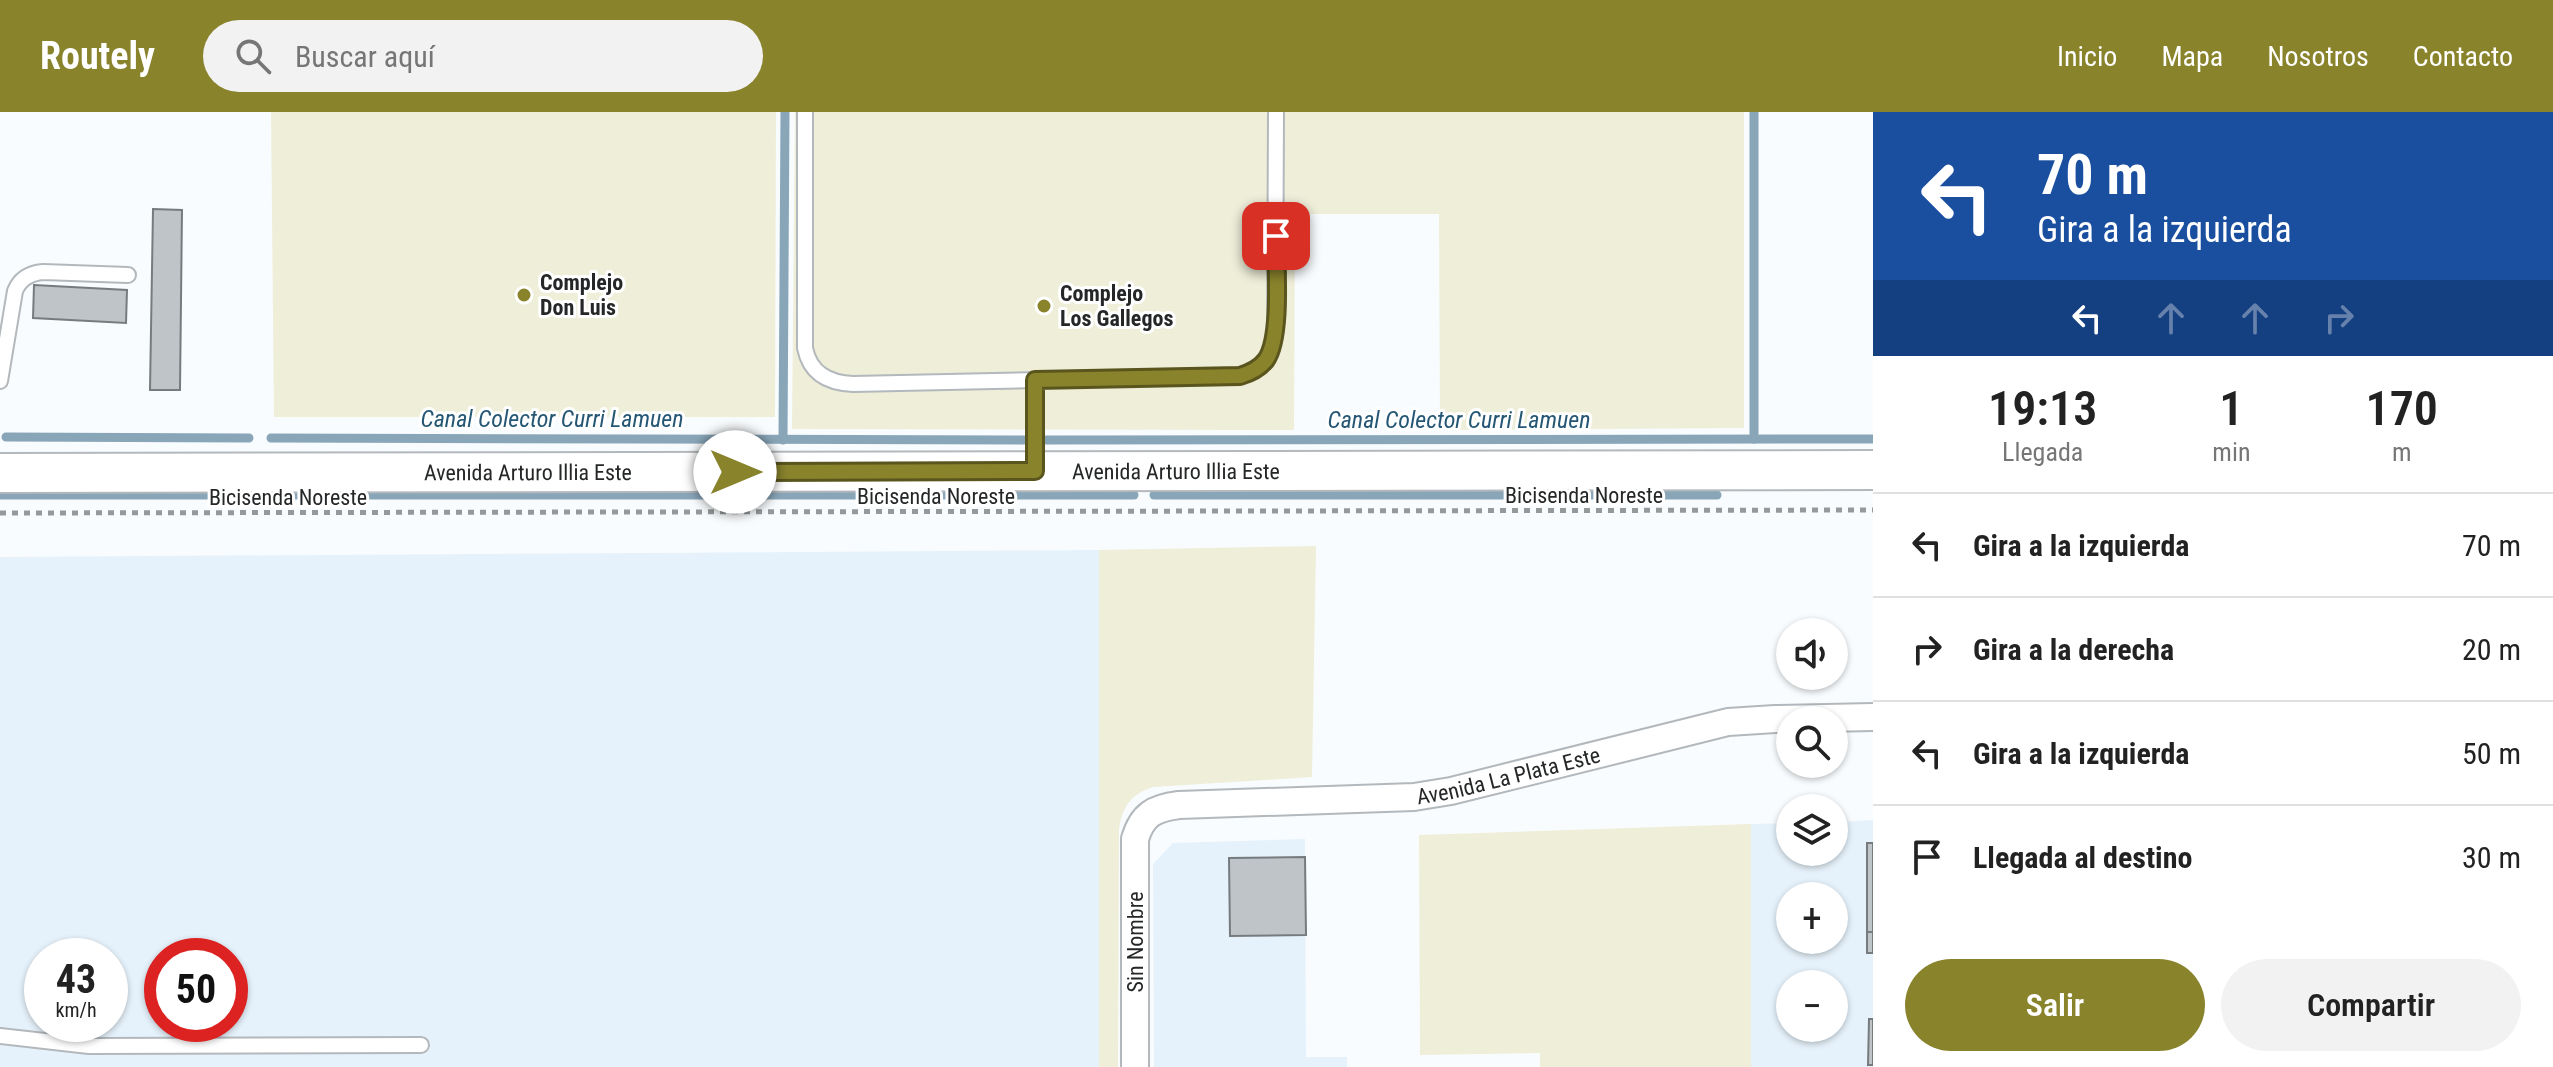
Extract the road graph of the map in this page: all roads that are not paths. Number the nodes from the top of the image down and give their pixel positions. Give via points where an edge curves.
1 (805, 112) edge
2 (1276, 114) edge
3 (128, 275) dead end
4 (1035, 380) junction
5 (0, 381) edge
6 (1873, 470) edge
7 (1035, 471) junction
8 (0, 473) edge
9 (1873, 717) edge
10 (1144, 818) joint
11 (0, 1036) edge
12 (421, 1045) dead end
13 (1135, 1067) edge

1 - 4 lane via 804,341 812,368 844,384
2 - 4 lane via 1275,329 1264,362 1240,376
3 - 5 lane via 36,272 22,279 15,291
4 - 7 lane
6 - 7 main road, Avenida Arturo Illia Este
7 - 8 main road, Avenida Arturo Illia Este
9 - 10 street, Avenida La Plata Este via 1728,722 1423,796 1179,805
10 - 13 street, Sin Nombre via 1135,839
11 - 12 lane via 102,1046

